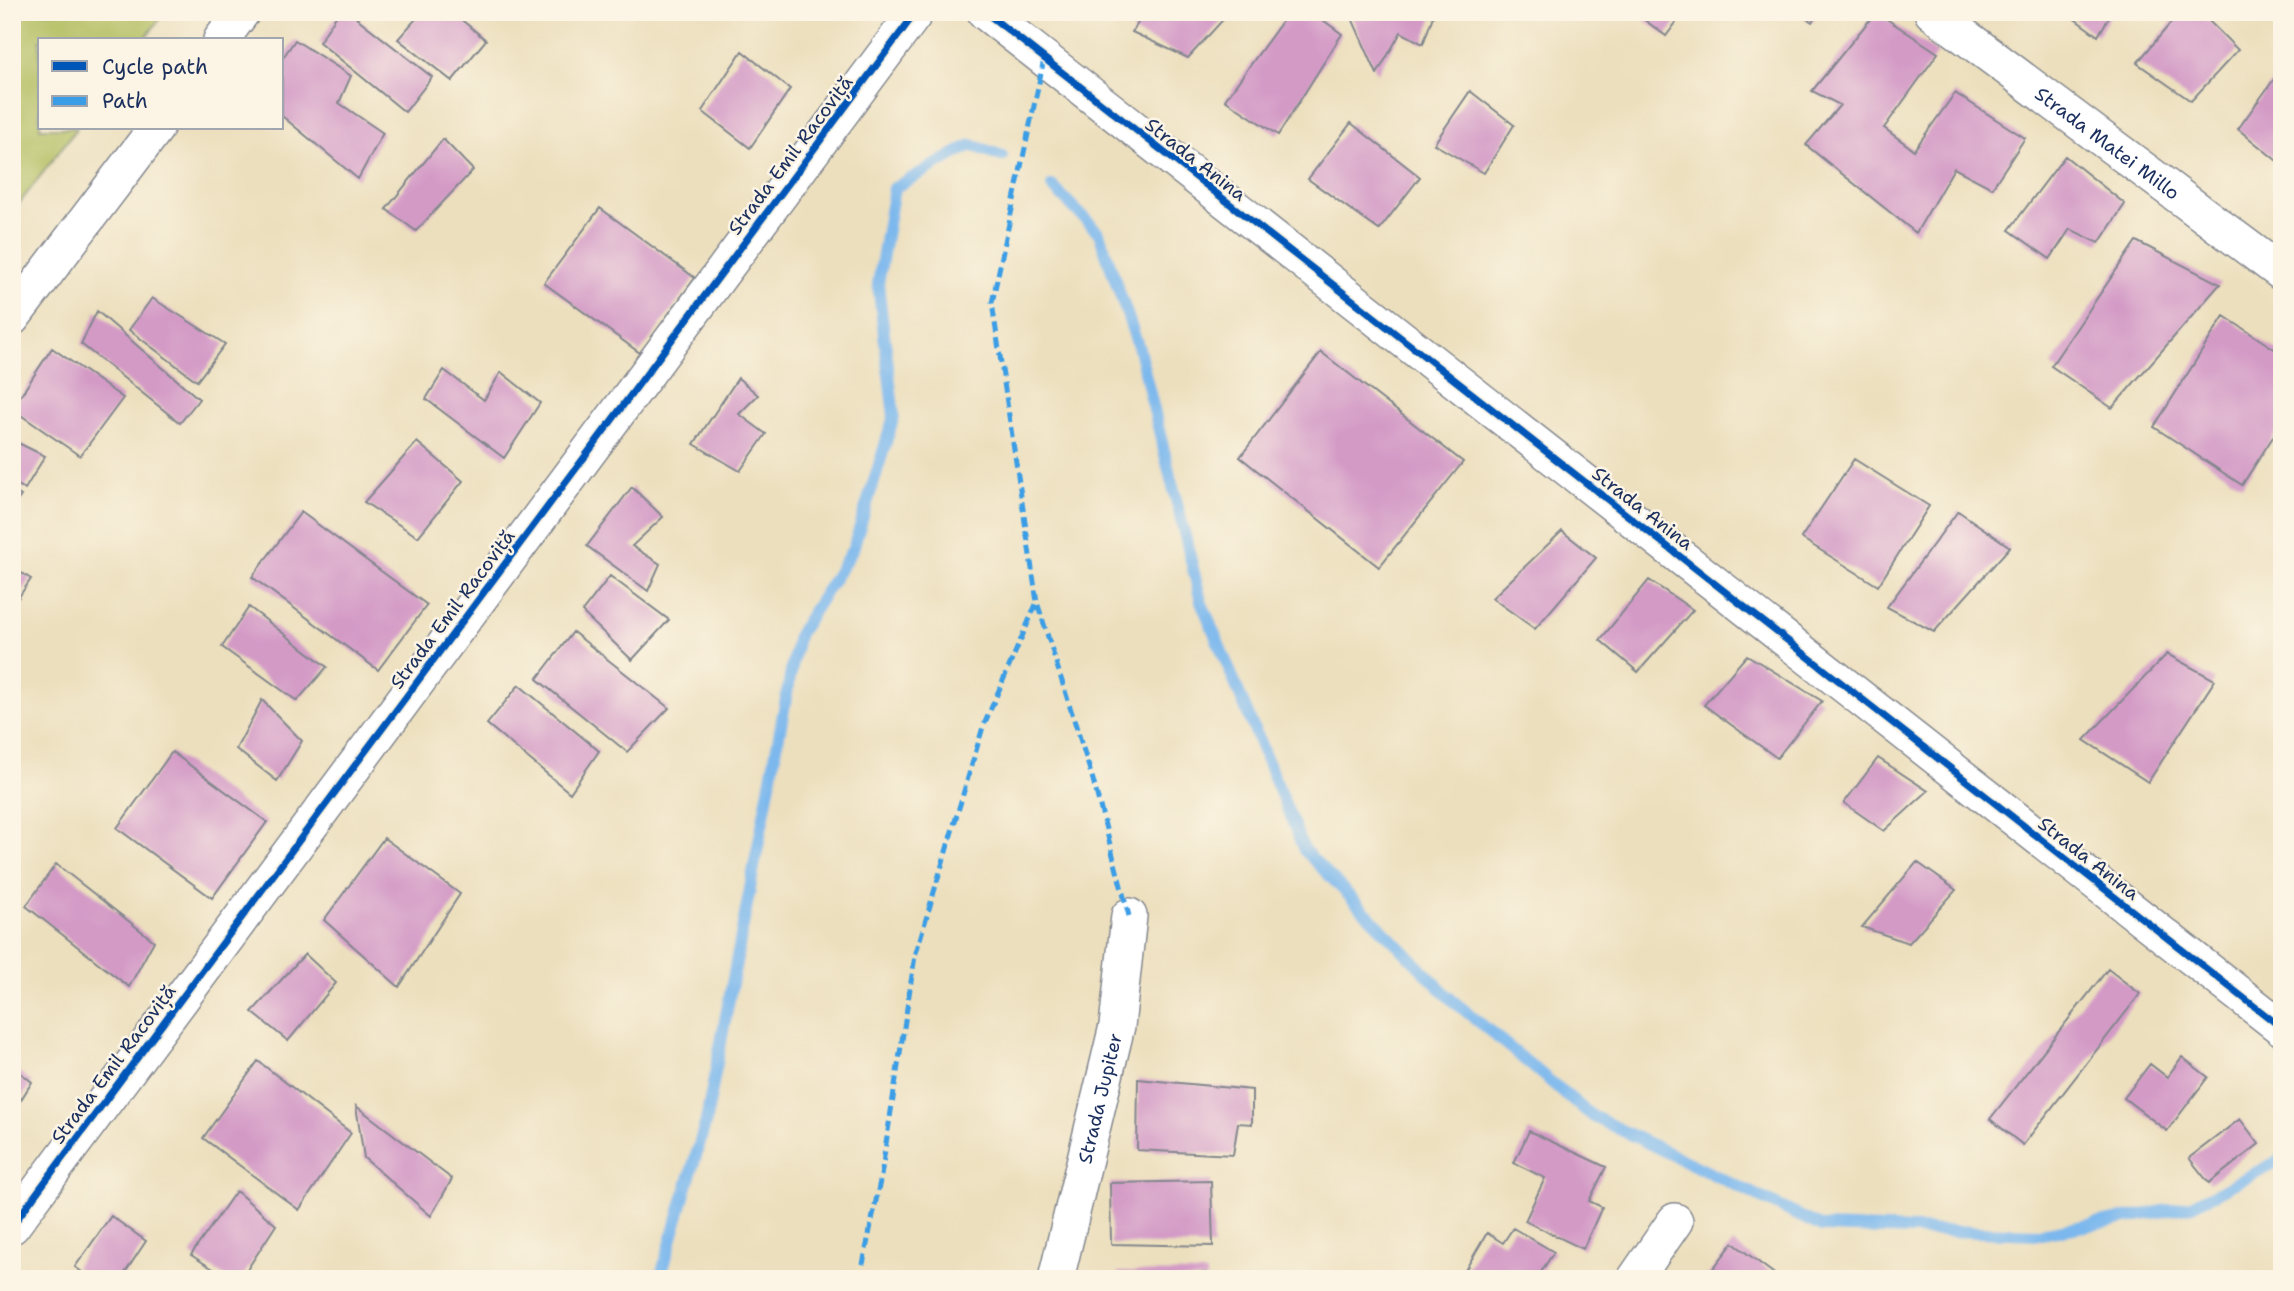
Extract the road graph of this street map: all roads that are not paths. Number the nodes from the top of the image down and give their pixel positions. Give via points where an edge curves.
1 (243, 12) edge
2 (916, 12) edge
3 (985, 12) edge
4 (1932, 12) edge
5 (223, 38) edge
6 (154, 130) edge
7 (2282, 273) edge
8 (12, 318) edge
9 (1129, 916) dead end
10 (2282, 1028) edge
11 (1675, 1221) dead end
12 (12, 1226) edge
13 (1056, 1279) edge
14 (1635, 1279) edge

1 - 5 street
2 - 12 street, Strada Emil Racoviță
3 - 10 street, Strada Anina
4 - 7 street, Strada Matei Millo
6 - 8 street
9 - 13 street, Strada Jupiter via 1117,1026
11 - 14 street

